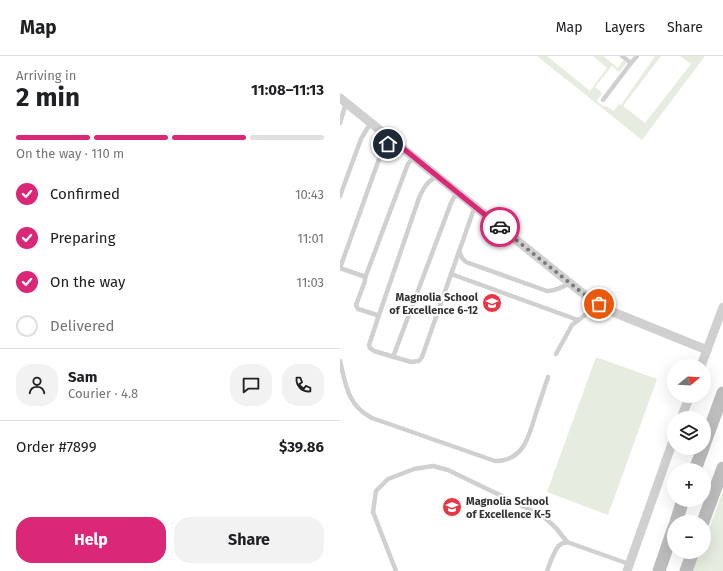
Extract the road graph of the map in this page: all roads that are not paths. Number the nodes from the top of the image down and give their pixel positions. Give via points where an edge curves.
1 (622, 56) edge
2 (637, 56) edge
3 (631, 63) junction
4 (343, 100) edge
5 (603, 100) dead end
6 (340, 123) edge
7 (371, 123) junction
8 (394, 141) junction
9 (414, 157) junction
10 (437, 176) junction
11 (459, 194) junction
12 (340, 196) edge
13 (475, 206) junction
14 (459, 251) junction
15 (340, 268) edge
16 (451, 274) junction
17 (365, 278) junction
18 (570, 283) junction
19 (599, 304) junction
20 (723, 307) edge
21 (378, 318) junction
22 (578, 320) junction
23 (707, 350) junction
24 (556, 354) dead end
25 (393, 357) junction
26 (704, 359) edge
27 (340, 361) edge
28 (548, 377) dead end
29 (723, 394) edge
30 (711, 426) edge
31 (668, 455) edge
32 (723, 468) edge
33 (706, 515) edge
34 (567, 542) junction
35 (667, 548) edge
36 (690, 559) edge
37 (628, 567) edge
38 (396, 571) edge
39 (547, 571) edge
40 (659, 571) edge
41 (686, 571) edge

1 - 3 lane
2 - 3 lane
3 - 5 lane
4 - 6 lane
4 - 7 street
7 - 8 street
7 - 12 lane via 361,139
8 - 9 street
8 - 15 lane via 383,148
9 - 10 street
9 - 17 lane via 408,164
10 - 11 street
10 - 21 lane via 425,185 419,198
11 - 13 street
11 - 25 lane via 451,203
13 - 14 lane
13 - 18 street
14 - 16 lane
14 - 18 lane via 466,262 547,291
15 - 17 lane
16 - 22 lane
16 - 25 lane via 422,357 411,362
17 - 21 lane via 356,305 358,309 377,315
18 - 19 street
19 - 22 lane
19 - 23 street
20 - 23 street
21 - 25 lane via 370,348
22 - 24 lane via 572,325
23 - 26 street
27 - 28 lane via 348,392 364,414 495,461 514,456 528,439
29 - 30 main road
31 - 37 street
32 - 33 main road
34 - 37 lane
34 - 38 lane via 543,516 448,470 432,466 414,469 388,479 376,491 373,512
34 - 39 lane via 560,544 554,552
35 - 40 main road
36 - 41 main road

